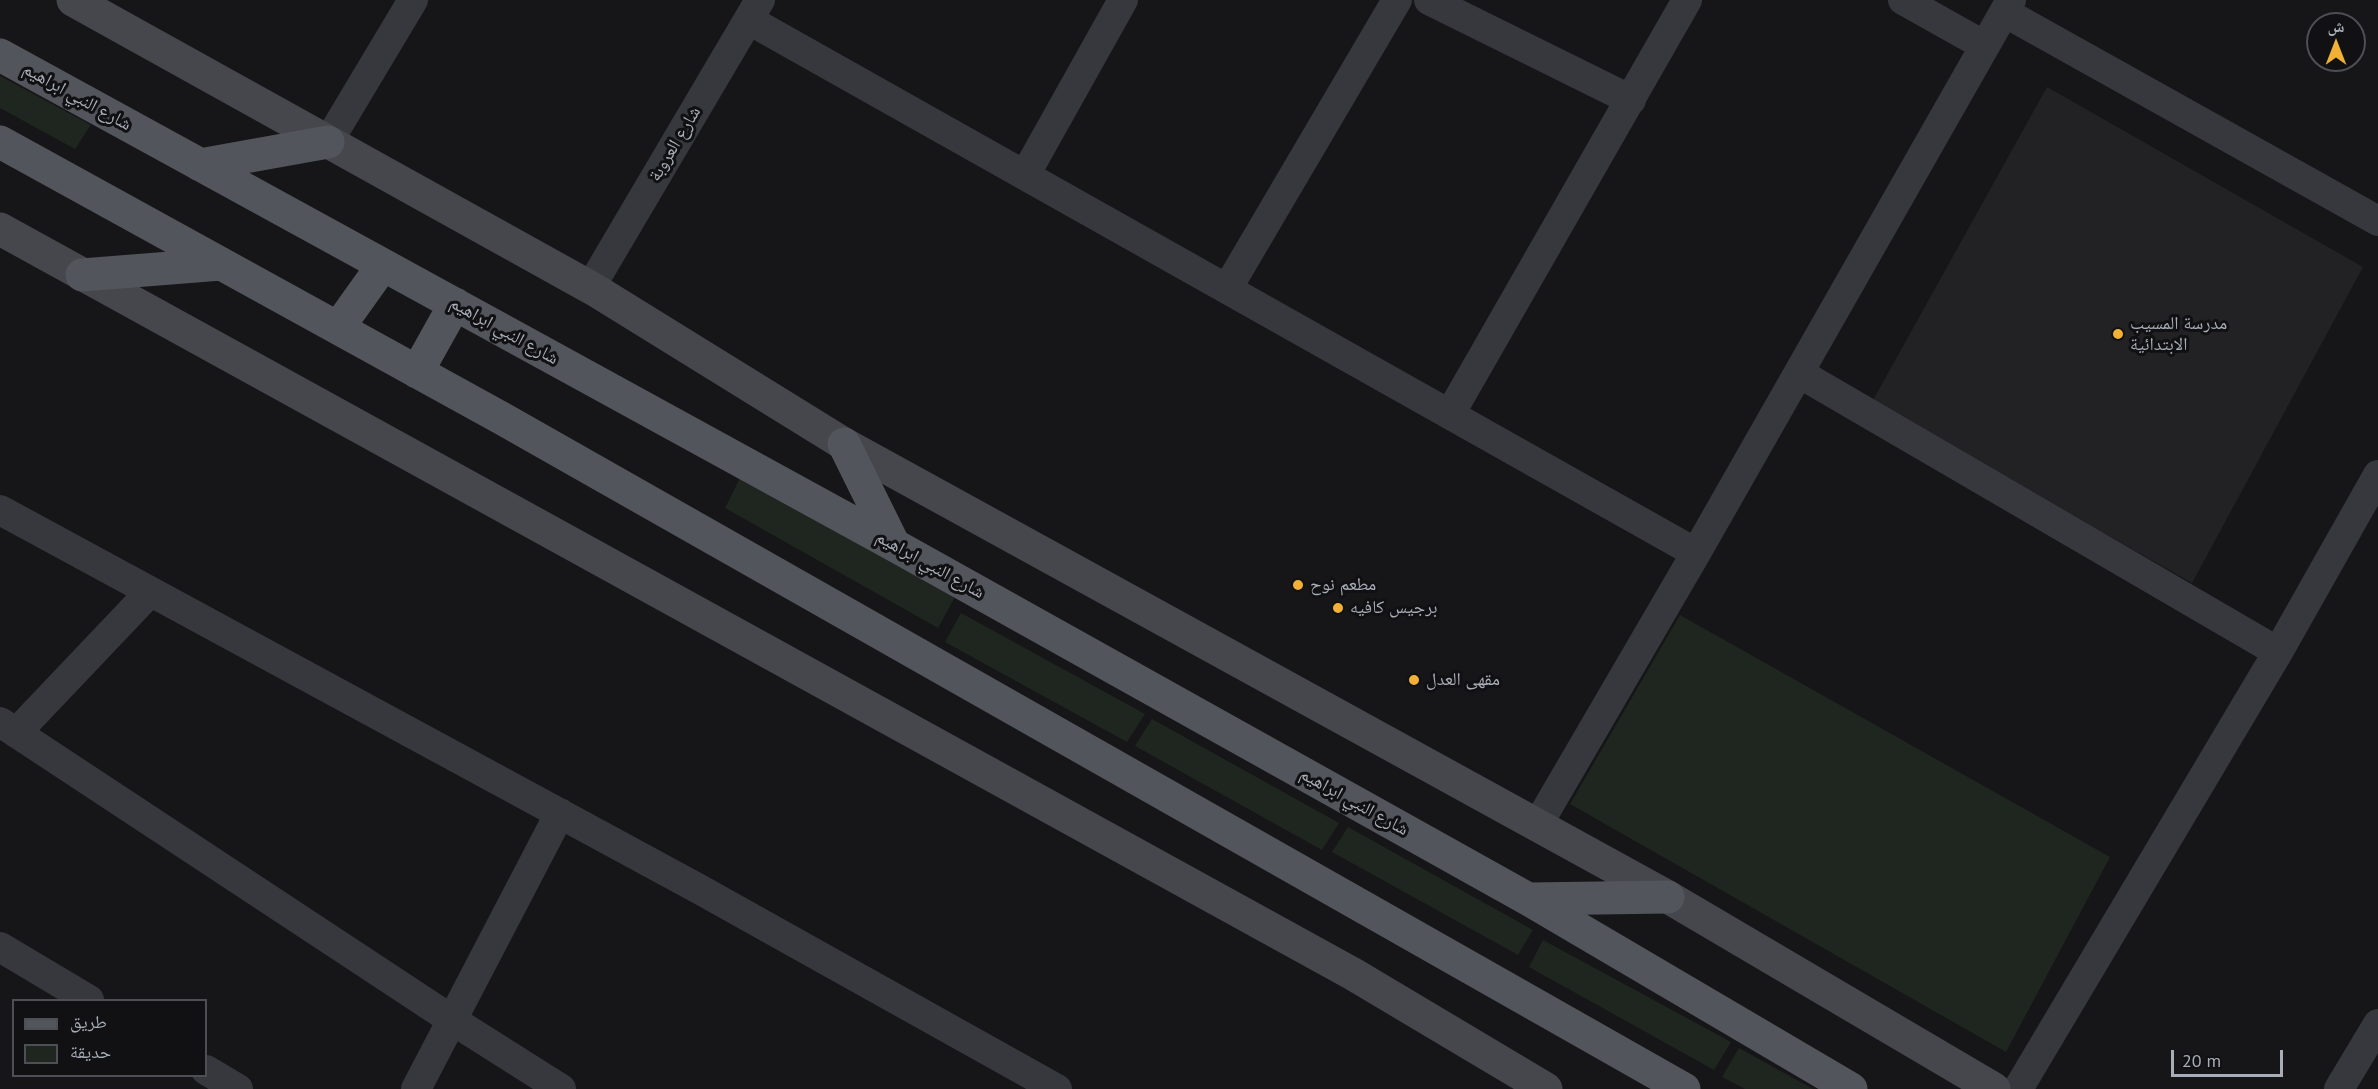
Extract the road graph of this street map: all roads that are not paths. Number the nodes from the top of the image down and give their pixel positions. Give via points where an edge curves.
1 (73, 0) edge
2 (413, 0) edge
3 (1123, 0) edge
4 (1397, 0) edge
5 (1429, 0) edge
6 (1687, 0) edge
7 (1903, 0) edge
8 (2008, 6) edge
9 (754, 10) edge
10 (1985, 46) junction
11 (0, 55) edge
12 (1631, 100) junction
13 (0, 142) edge
14 (327, 142) junction
15 (200, 165) junction
16 (1025, 175) junction
17 (2378, 221) edge
18 (0, 229) edge
19 (221, 264) junction
20 (383, 265) junction
21 (82, 275) junction
22 (590, 288) junction
23 (1227, 289) junction
24 (455, 304) junction
25 (338, 328) junction
26 (417, 372) junction
27 (1799, 373) junction
28 (1450, 414) junction
29 (844, 444) junction
30 (2378, 475) edge
31 (0, 510) edge
32 (894, 545) junction
33 (1696, 553) junction
34 (150, 592) junction
35 (2278, 652) junction
36 (8, 728) edge
37 (560, 813) junction
38 (1538, 824) junction
39 (1668, 897) junction
40 (1528, 899) junction
41 (0, 947) edge
42 (87, 999) edge
43 (452, 1020) junction
44 (2378, 1024) edge
45 (207, 1071) edge
46 (238, 1089) edge
47 (416, 1089) edge
48 (561, 1089) edge
49 (1057, 1089) edge
50 (1546, 1089) edge
51 (1684, 1089) edge
52 (1851, 1089) edge
53 (1995, 1089) edge
54 (2018, 1089) edge
55 (2340, 1089) edge

1 - 14 street
2 - 14 street
3 - 16 street
4 - 23 street
5 - 12 street
6 - 12 street
7 - 10 street
8 - 10 street
8 - 17 street
9 - 16 street
9 - 22 street, شارع العروبة
10 - 27 street
11 - 15 main road, شارع النبي ابراهيم
12 - 28 street
13 - 19 main road
14 - 15 main road
14 - 22 street
15 - 20 main road, شارع النبي ابراهيم
16 - 23 street
18 - 21 street
19 - 21 main road
19 - 25 main road
20 - 24 main road, شارع النبي ابراهيم
20 - 25 main road
21 - 50 street via 1353,974
22 - 29 street
23 - 28 street
24 - 26 main road
24 - 32 main road, شارع النبي ابراهيم
25 - 26 main road
26 - 51 main road
27 - 33 street
27 - 35 street
28 - 33 street
29 - 32 main road
29 - 38 street
30 - 35 street
31 - 34 street
32 - 40 main road, شارع النبي ابراهيم
33 - 38 street
34 - 36 street
34 - 37 street
35 - 54 street
36 - 43 street
37 - 43 street
37 - 49 street
38 - 39 street
39 - 40 main road
39 - 53 street
40 - 52 main road, شارع النبي ابراهيم
41 - 42 street
43 - 47 street
43 - 48 street
44 - 55 street
45 - 46 street

